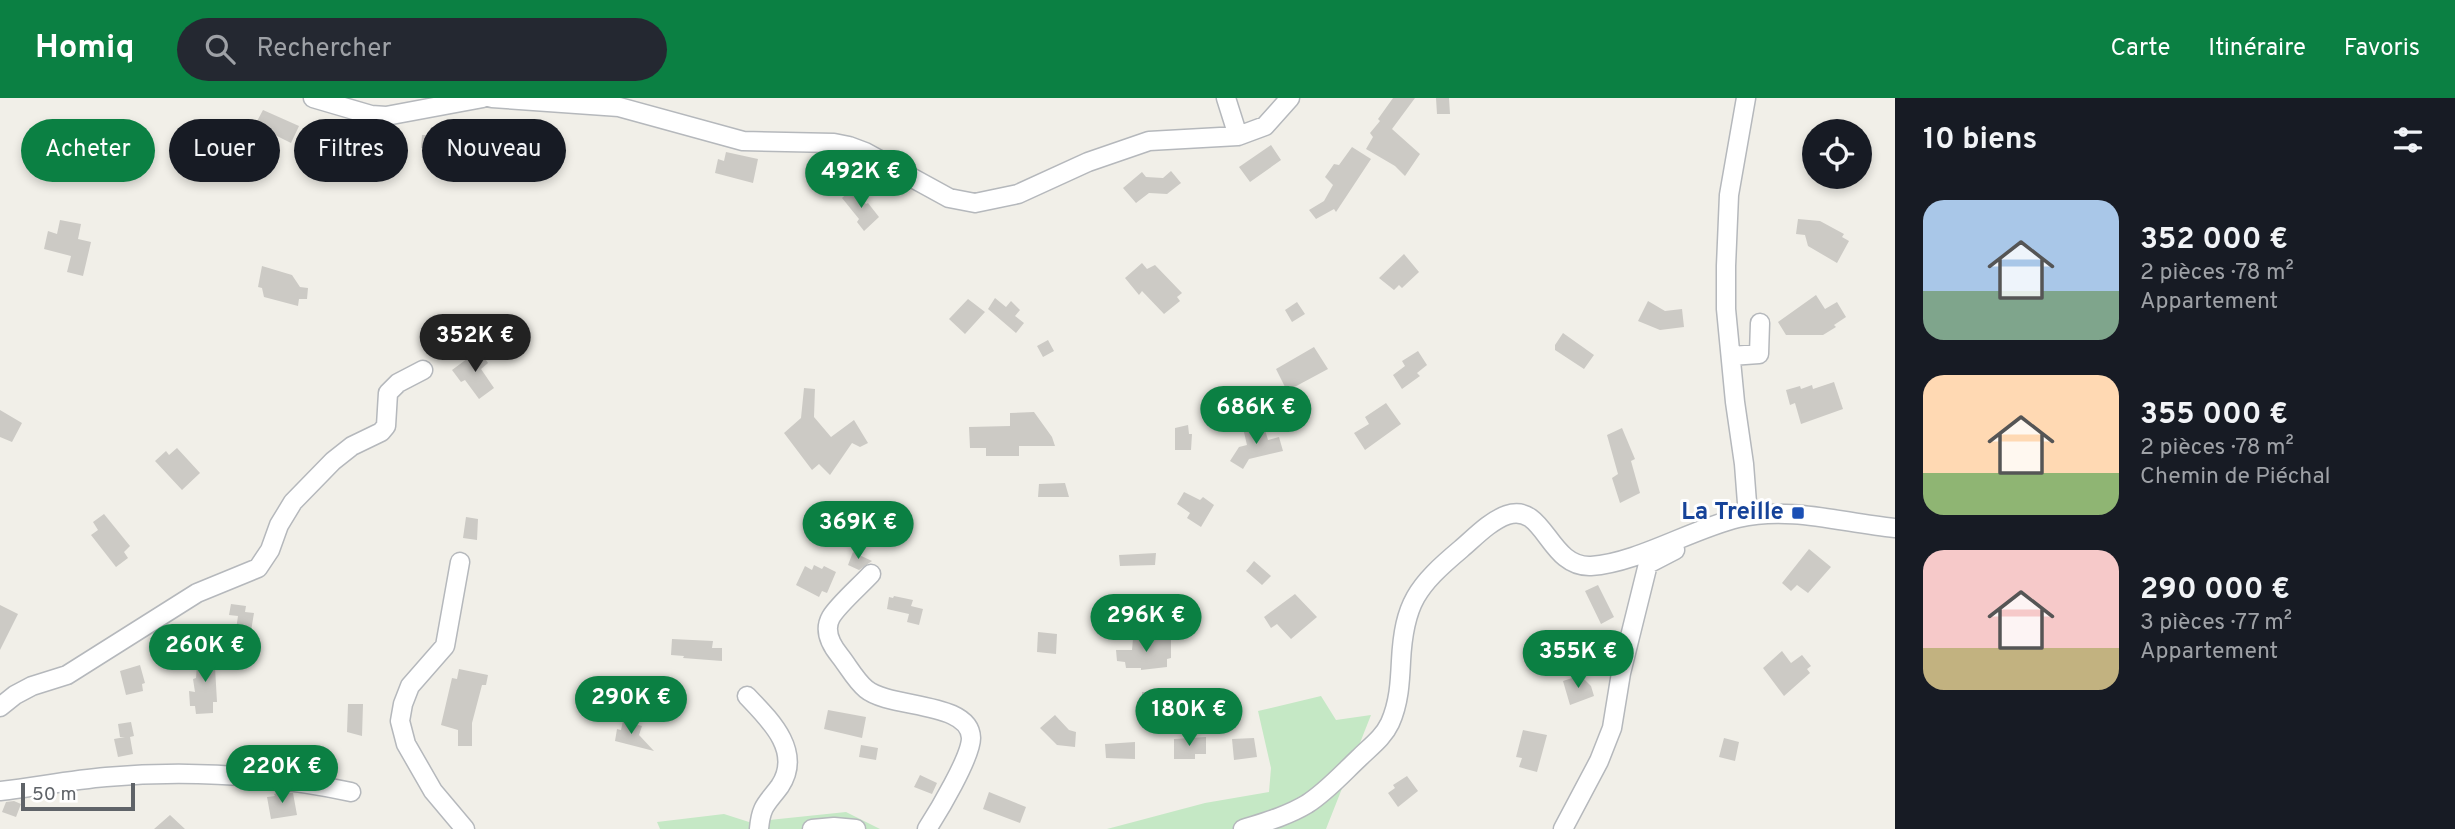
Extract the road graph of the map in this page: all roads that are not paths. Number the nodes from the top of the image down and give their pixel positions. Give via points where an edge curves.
1 (313, 98) edge
2 (482, 98) edge
3 (492, 98) edge
4 (1226, 98) edge
5 (1290, 98) edge
6 (1746, 98) edge
7 (1238, 135) junction
8 (1760, 323) dead end
9 (1731, 356) junction
10 (423, 370) dead end
11 (1748, 516) junction
12 (1895, 528) edge
13 (1693, 534) junction
14 (460, 562) dead end
15 (871, 574) dead end
16 (747, 696) dead end
17 (0, 707) edge
18 (0, 791) edge
19 (351, 792) dead end
20 (465, 829) edge
21 (760, 829) edge
22 (813, 829) edge
23 (856, 829) edge
24 (927, 829) edge
25 (1243, 829) edge
26 (1563, 829) edge

1 - 2 street via 386,116
3 - 7 street via 619,107 743,141 849,146 949,198 975,203 1018,194 1149,141
4 - 7 street
5 - 7 street via 1265,126
6 - 9 street via 1727,221
8 - 9 street via 1759,354
9 - 11 street
10 - 17 street via 388,393 386,426 381,432 333,461 293,502 258,568 197,593 67,675 32,685
11 - 12 street via 1798,513
11 - 13 street
13 - 25 street via 1634,555 1581,566 1564,558 1538,524 1524,514 1494,522 1436,570 1416,594 1405,624 1399,694 1384,734 1322,793 1275,819
13 - 26 street via 1680,547 1648,564 1612,728
14 - 20 street via 445,646 410,686 400,721 405,744 433,791
15 - 24 street via 831,617 827,630 832,645 865,689 883,698 950,712 964,721 971,737 966,756
16 - 21 street via 775,725 786,745 782,782 761,811
18 - 19 street via 144,775 237,776
22 - 23 street

